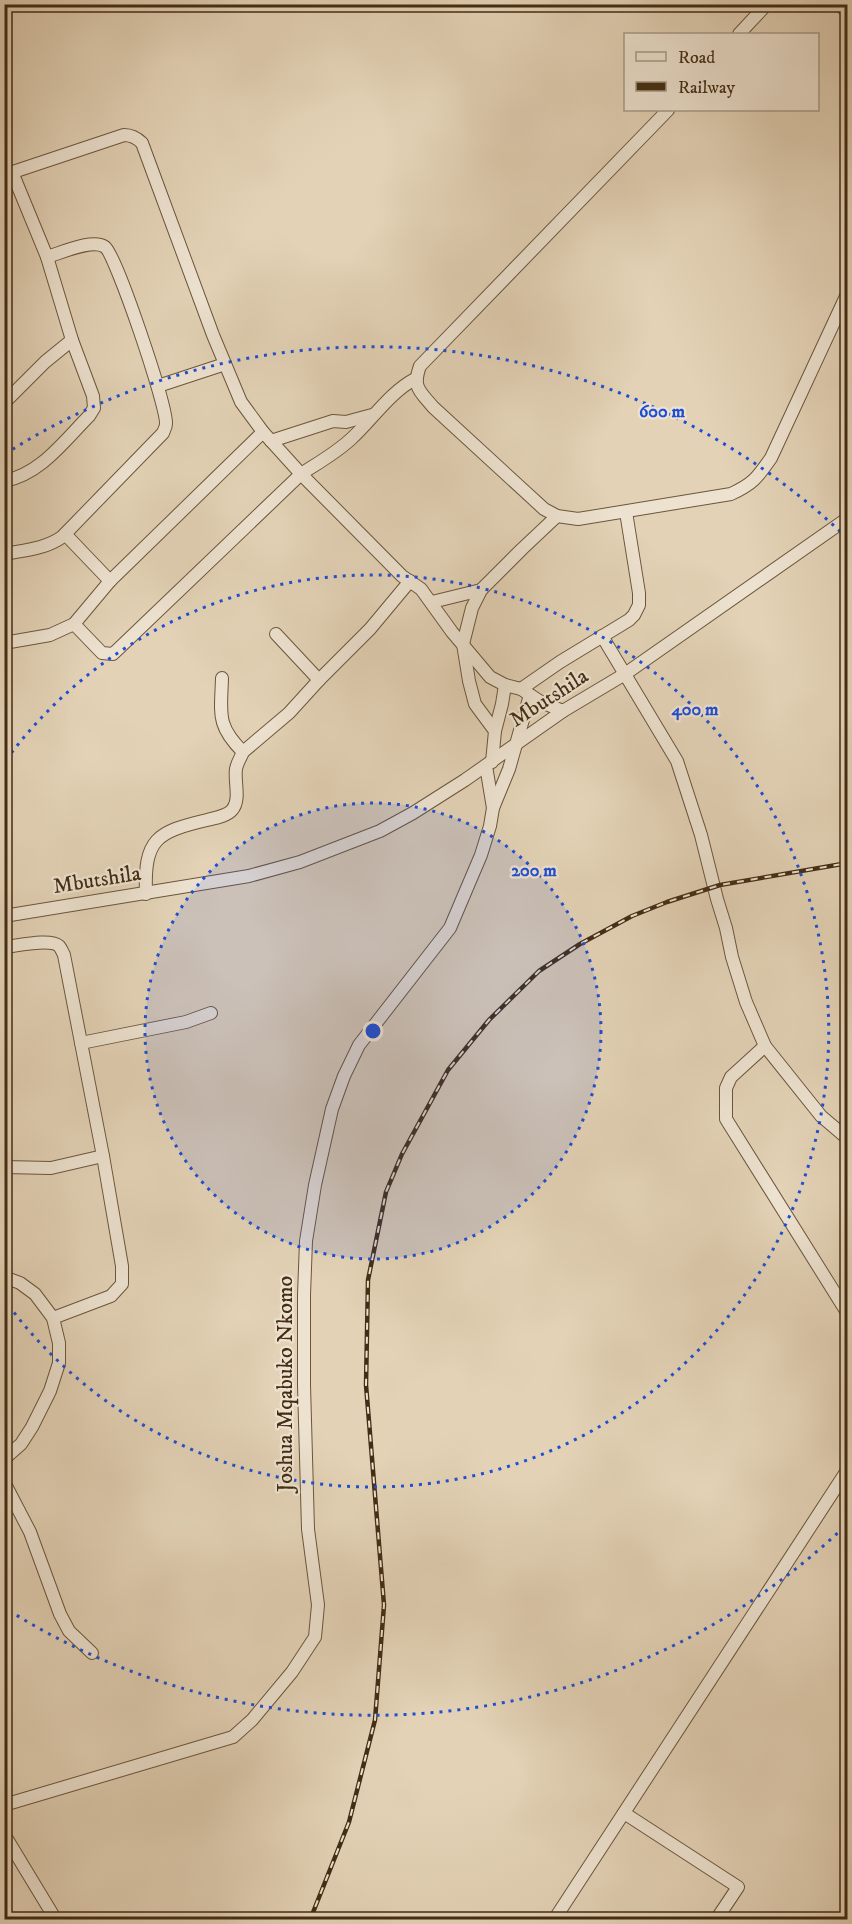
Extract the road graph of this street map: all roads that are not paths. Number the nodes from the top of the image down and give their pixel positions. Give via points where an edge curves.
1 (766, 4) edge
2 (838, 4) edge
3 (848, 13) edge
4 (740, 33) edge
5 (667, 111) edge
6 (8, 173) edge
7 (47, 257) junction
8 (848, 292) edge
9 (72, 340) junction
10 (225, 364) junction
11 (415, 379) junction
12 (158, 386) junction
13 (4, 403) edge
14 (372, 416) junction
15 (267, 437) junction
16 (301, 474) junction
17 (4, 481) edge
18 (626, 512) junction
19 (557, 516) junction
20 (848, 518) edge
21 (65, 534) junction
22 (4, 554) edge
23 (110, 581) junction
24 (410, 581) junction
25 (481, 590) junction
26 (432, 602) junction
27 (74, 624) junction
28 (276, 634) dead end
29 (602, 636) junction
30 (4, 642) edge
31 (463, 645) junction
32 (625, 674) junction
33 (222, 678) dead end
34 (319, 680) junction
35 (505, 686) junction
36 (526, 692) junction
37 (564, 711) junction
38 (495, 731) junction
39 (517, 745) junction
40 (243, 752) junction
41 (489, 764) junction
42 (493, 808) junction
43 (146, 894) junction
44 (4, 916) edge
45 (4, 947) edge
46 (211, 1013) dead end
47 (81, 1044) junction
48 (765, 1046) junction
49 (848, 1139) edge
50 (103, 1156) junction
51 (4, 1167) edge
52 (4, 1277) edge
53 (848, 1314) edge
54 (53, 1318) junction
55 (4, 1459) edge
56 (848, 1469) edge
57 (4, 1482) edge
58 (92, 1653) dead end
59 (4, 1805) edge
60 (624, 1813) junction
61 (4, 1834) edge
62 (56, 1920) edge
63 (555, 1920) edge
64 (716, 1920) edge

1 - 4 street
2 - 3 street
5 - 11 street via 420,366
6 - 7 street
6 - 10 street via 124,135 139,140
7 - 9 street
7 - 12 street via 91,244 106,248 118,271
8 - 18 street via 771,458 756,479 731,494
9 - 13 street
9 - 17 street via 94,408 42,463 22,476
10 - 12 street
10 - 15 street via 242,402
11 - 14 street
11 - 19 street via 417,389 433,407 544,509
12 - 21 street via 166,425 163,432
14 - 15 street
14 - 16 street via 333,455
15 - 16 street
15 - 23 street
16 - 24 street
16 - 27 street via 113,654 102,653
18 - 19 street via 578,519
18 - 29 street via 639,605 629,620
19 - 25 street
20 - 32 street
21 - 22 street via 44,546
21 - 23 street
23 - 27 street
24 - 26 street
24 - 34 street via 370,629
25 - 26 street
25 - 31 street
26 - 31 street
27 - 30 street via 50,634
28 - 34 street
29 - 32 street
29 - 36 street
31 - 35 street via 490,677
31 - 38 street via 475,704
32 - 37 street, Mbutshila
32 - 48 street, Mbutshila via 677,761 742,991
33 - 40 street via 222,722 230,739
34 - 40 street via 289,713
35 - 36 street
35 - 38 street
36 - 37 street
36 - 39 street
37 - 39 street, Mbutshila
38 - 41 street
39 - 41 street, Mbutshila
39 - 42 street
40 - 43 street via 236,770 234,808 159,837 146,867
41 - 42 street
41 - 43 street, Mbutshila via 380,831 300,862 249,876
42 - 59 street, Joshua Mqabuko Nkomo via 481,855 450,928 359,1046 344,1076 332,1109 315,1185 306,1241 304,1385 308,1529 318,1605 315,1637 292,1672 233,1737
43 - 44 street, Mbutshila
45 - 47 street via 46,942 60,947
46 - 47 street
47 - 50 street
48 - 49 street, Mbutshila via 821,1116
48 - 53 street via 731,1077 726,1088 726,1119
50 - 51 street via 51,1168
50 - 54 street via 122,1284 111,1296
52 - 54 street via 35,1294
54 - 55 street via 59,1363 50,1391 21,1444
56 - 60 street
57 - 58 street via 30,1532 60,1614 69,1631
60 - 63 street
60 - 64 street via 738,1887
61 - 62 street

